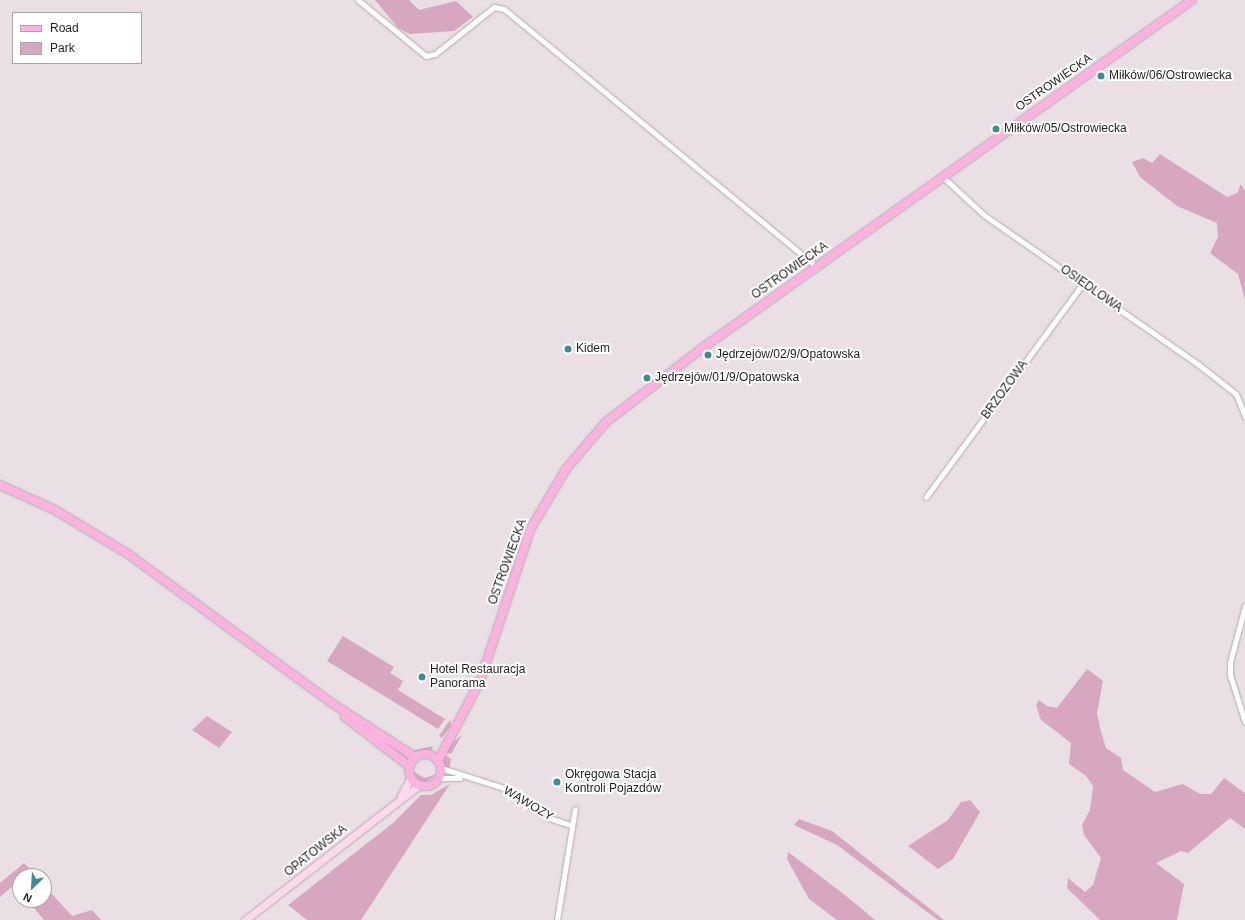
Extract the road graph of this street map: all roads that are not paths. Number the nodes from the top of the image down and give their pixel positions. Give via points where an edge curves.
1 (358, 0) edge
2 (1192, 0) edge
3 (943, 177) junction
4 (817, 267) junction
5 (1083, 284) junction
6 (1240, 400) junction
7 (1245, 404) edge
8 (1245, 416) edge
9 (0, 485) edge
10 (926, 497) dead end
11 (1245, 606) edge
12 (330, 702) junction
13 (1245, 722) edge
14 (447, 741) junction
15 (430, 755) junction
16 (415, 757) junction
17 (440, 764) junction
18 (409, 766) junction
19 (411, 777) junction
20 (439, 778) junction
21 (463, 778) junction
22 (419, 785) junction
23 (400, 798) junction
24 (575, 809) dead end
25 (571, 825) junction
26 (245, 920) edge
27 (557, 920) edge

1 - 4 street via 426,56 435,54 494,7 504,9
2 - 3 main road, OSTROWIECKA
3 - 4 main road, OSTROWIECKA
3 - 5 street, OSIEDLOWA via 984,215
4 - 14 main road, OSTROWIECKA via 652,385 588,441 551,491 531,528 480,681
5 - 6 street, OSIEDLOWA via 1199,365
5 - 10 street, BRZOZOWA
6 - 7 street, OSIEDLOWA
6 - 8 street
9 - 12 main road via 55,510 128,554
11 - 13 street via 1230,662 1230,675
12 - 16 main road
12 - 18 main road
14 - 15 main road
14 - 17 main road
15 - 16 main road
15 - 17 main road
16 - 18 main road
17 - 20 main road
17 - 21 street, WĄWOZY
18 - 19 main road
19 - 22 main road
19 - 23 street, OPATOWSKA
20 - 21 street, WĄWOZY
20 - 22 main road via 433,784
21 - 25 street, WĄWOZY via 500,788 549,818
22 - 23 street, OPATOWSKA
23 - 26 street, OPATOWSKA
24 - 25 street
25 - 27 street

